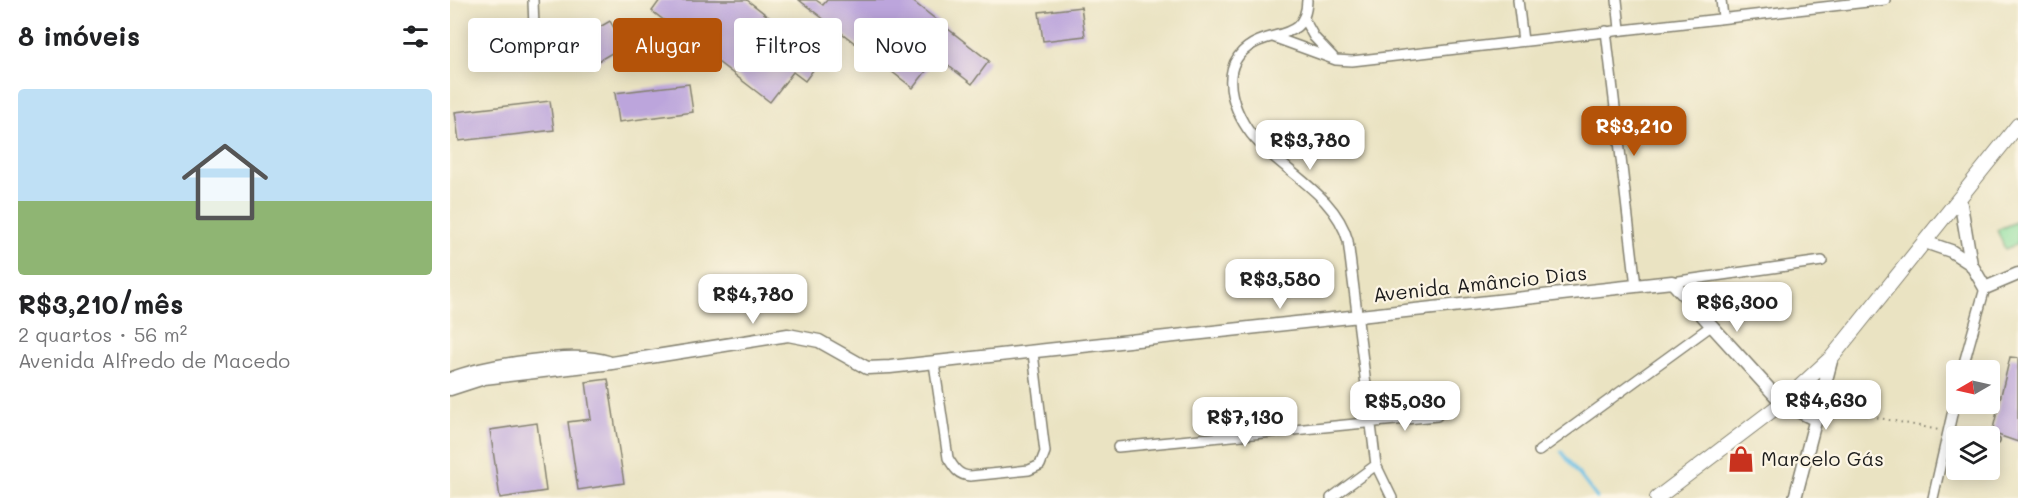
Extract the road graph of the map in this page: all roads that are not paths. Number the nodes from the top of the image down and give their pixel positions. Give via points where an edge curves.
1 (533, 0) edge
2 (1307, 0) edge
3 (1518, 0) edge
4 (1617, 0) edge
5 (1721, 0) edge
6 (1886, 0) edge
7 (1819, 3) edge
8 (1723, 17) junction
9 (534, 18) edge
10 (1304, 19) junction
11 (1620, 29) junction
12 (1606, 31) junction
13 (1273, 38) junction
14 (1523, 42) junction
15 (1336, 60) junction
16 (2018, 125) edge
17 (1960, 199) junction
18 (1925, 242) junction
19 (1822, 261) dead end
20 (1971, 264) junction
21 (2018, 274) edge
22 (1672, 282) junction
23 (1636, 286) junction
24 (1985, 288) junction
25 (1358, 317) junction
26 (1711, 326) junction
27 (1033, 353) junction
28 (1832, 357) junction
29 (1965, 360) edge
30 (612, 363) junction
31 (934, 363) junction
32 (450, 379) edge
33 (450, 389) edge
34 (1782, 403) junction
35 (1437, 416) dead end
36 (1814, 419) junction
37 (1370, 421) junction
38 (1946, 441) edge
39 (1118, 447) dead end
40 (1539, 451) dead end
41 (1376, 465) junction
42 (1331, 498) edge
43 (1392, 498) edge
44 (1657, 498) edge
45 (1795, 498) edge
46 (1933, 498) edge

1 - 9 street
2 - 10 street
3 - 14 street
4 - 11 street
5 - 8 street
6 - 7 street
7 - 8 street
8 - 11 street
10 - 13 street
10 - 15 street via 1314,37
11 - 12 street
12 - 14 street
12 - 23 street
13 - 15 street
13 - 25 street via 1248,46 1235,61 1231,82 1235,107 1255,140 1326,201 1344,224
14 - 15 street
16 - 17 main road
17 - 18 main road
17 - 20 street
18 - 20 street via 1951,251
18 - 28 main road
19 - 22 street, Avenida Amâncio Dias
20 - 24 street
21 - 24 street
22 - 23 street, Avenida Amâncio Dias
22 - 26 street
23 - 25 street, Avenida Amâncio Dias
24 - 29 street
25 - 27 street, Avenida Amâncio Dias
25 - 37 street
26 - 34 street
26 - 40 street
27 - 31 street, Avenida Amâncio Dias
27 - 31 street via 1046,452 1040,465 1029,470 970,476 961,475 948,458
28 - 34 main road
28 - 36 street
30 - 31 street, Avenida Amâncio Dias via 788,334 819,341 867,368
30 - 32 street via 582,357 483,368
30 - 33 street, Avenida Amâncio Dias via 484,378
34 - 36 street
34 - 44 main road
35 - 37 street
36 - 45 street
37 - 39 street
37 - 41 street
38 - 46 street
41 - 42 street
41 - 43 street

